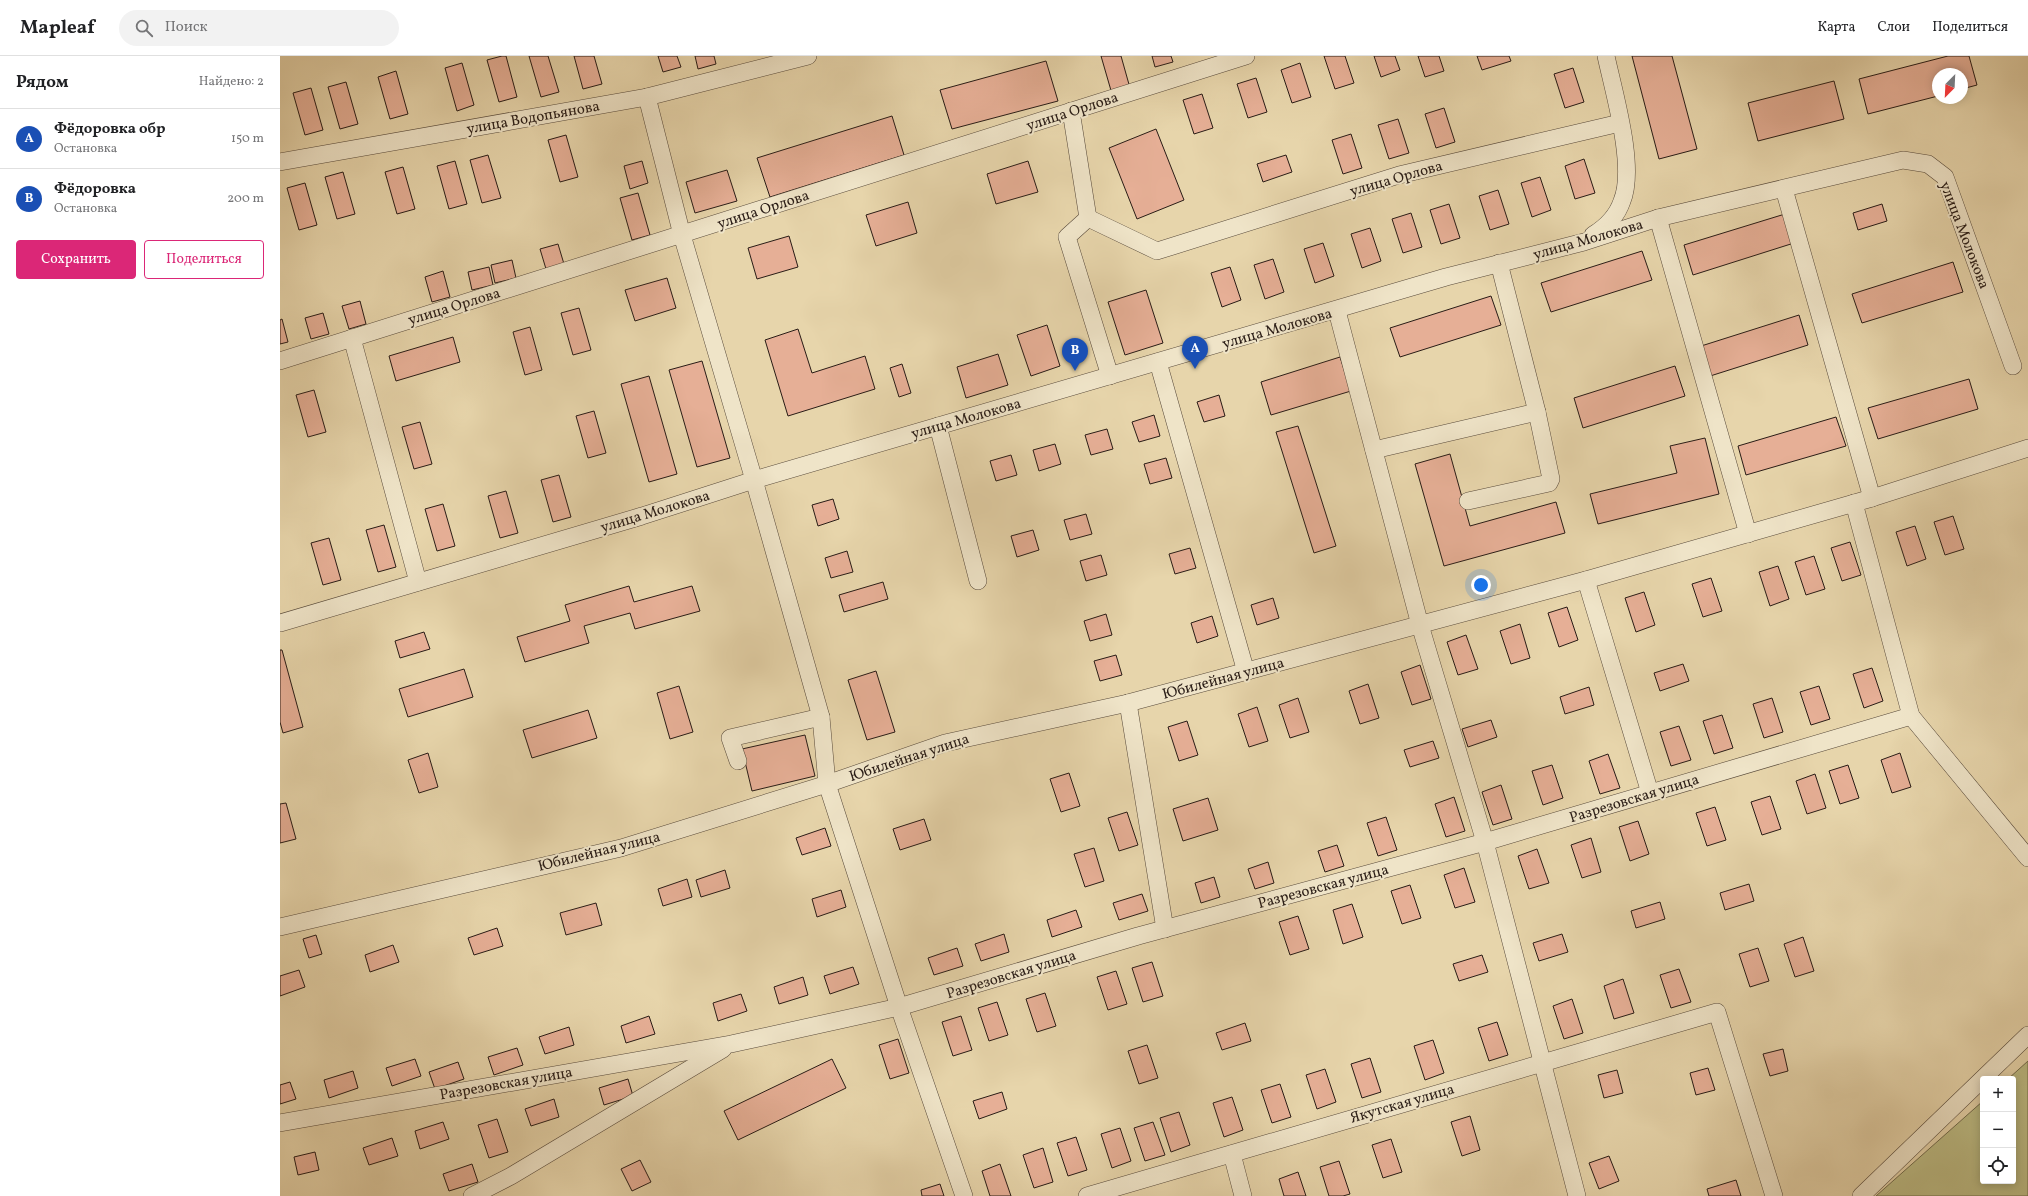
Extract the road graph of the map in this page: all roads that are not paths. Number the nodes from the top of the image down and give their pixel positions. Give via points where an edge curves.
1 (808, 56) edge
2 (1246, 56) edge
3 (1606, 56) edge
4 (647, 97) junction
5 (1071, 111) junction
6 (1620, 123) junction
7 (280, 162) edge
8 (1784, 189) junction
9 (1088, 218) junction
10 (1658, 218) junction
11 (682, 235) junction
12 (1584, 242) junction
13 (1498, 263) junction
14 (1337, 310) junction
15 (352, 338) junction
16 (280, 361) edge
17 (1158, 362) junction
18 (2013, 366) dead end
19 (1110, 376) junction
20 (1538, 412) junction
21 (938, 426) junction
22 (2028, 448) edge
23 (1374, 450) junction
24 (754, 480) junction
25 (1872, 498) junction
26 (1468, 501) dead end
27 (1854, 503) junction
28 (1748, 534) junction
29 (1586, 580) junction
30 (978, 581) dead end
31 (418, 582) junction
32 (280, 624) edge
33 (1420, 625) junction
34 (1246, 672) junction
35 (1128, 703) junction
36 (1911, 716) junction
37 (821, 717) junction
38 (738, 761) dead end
39 (828, 784) junction
40 (1650, 794) junction
41 (1485, 842) junction
42 (2028, 858) edge
43 (280, 927) edge
44 (1165, 929) junction
45 (899, 1007) junction
46 (2028, 1035) edge
47 (731, 1044) junction
48 (1542, 1062) junction
49 (280, 1123) edge
50 (1232, 1154) junction
51 (472, 1196) edge
52 (964, 1196) edge
53 (1087, 1196) edge
54 (1243, 1196) edge
55 (1577, 1196) edge
56 (1774, 1196) edge
57 (1861, 1196) edge

1 - 4 street, улица Водопьянова
2 - 5 street, улица Орлова
3 - 6 street
4 - 7 street, улица Водопьянова
4 - 11 street
5 - 9 street
5 - 11 street, улица Орлова
6 - 9 street, улица Орлова via 1399,175 1157,251
6 - 12 street via 1628,164 1623,201 1607,226
8 - 10 street, улица Молокова
8 - 18 street, улица Молокова via 1903,160 1928,164 1945,177
8 - 25 street
9 - 19 street via 1068,237
10 - 12 street, улица Молокова
10 - 28 street
11 - 15 street, улица Орлова
11 - 24 street
12 - 13 street, улица Молокова
13 - 14 street, улица Молокова
13 - 20 street
14 - 17 street, улица Молокова
14 - 23 street
15 - 16 street, улица Орлова
15 - 31 street
17 - 19 street, улица Молокова
17 - 34 street
19 - 21 street, улица Молокова
20 - 23 street
20 - 26 street via 1551,474 1549,483
21 - 24 street, улица Молокова
21 - 30 street
22 - 25 street, Юбилейная улица
23 - 33 street
24 - 31 street, улица Молокова
24 - 37 street
25 - 27 street, Юбилейная улица
27 - 28 street, Юбилейная улица
27 - 36 street
28 - 29 street, Юбилейная улица
29 - 33 street, Юбилейная улица
29 - 40 street
31 - 32 street, улица Молокова
33 - 34 street, Юбилейная улица
33 - 41 street
34 - 35 street, Юбилейная улица
35 - 39 street, Юбилейная улица via 945,743
35 - 44 street
36 - 40 street, Разрезовская улица
36 - 42 street
37 - 38 street via 730,738
37 - 39 street
39 - 43 street, Юбилейная улица via 620,848
39 - 45 street
40 - 41 street, Разрезовская улица
41 - 44 street, Разрезовская улица
41 - 48 street
44 - 45 street, Разрезовская улица
45 - 47 street, Разрезовская улица
45 - 52 street
46 - 57 street
47 - 49 street, Разрезовская улица
47 - 51 street, Разрезовская улица via 511,1176
48 - 50 street, Якутская улица
48 - 55 street
48 - 56 street, Якутская улица via 1717,1012
50 - 53 street, Якутская улица
50 - 54 street

